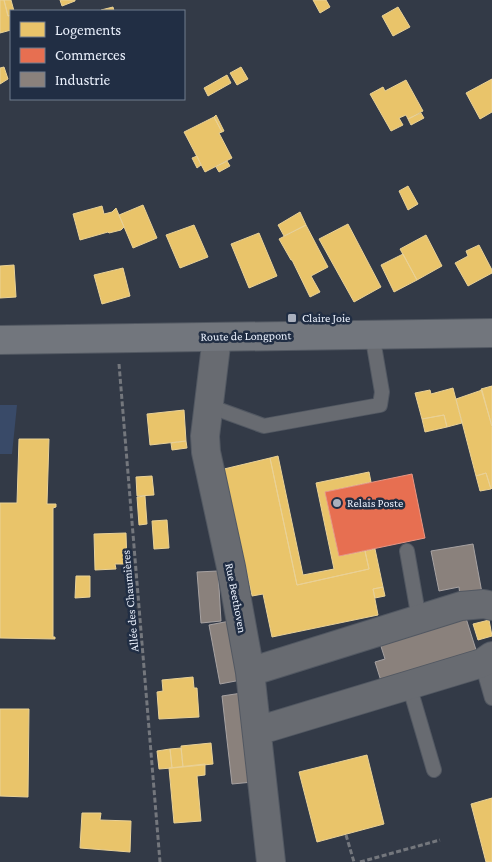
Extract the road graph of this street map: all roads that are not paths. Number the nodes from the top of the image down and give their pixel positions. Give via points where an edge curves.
1 (492, 332) edge
2 (372, 334) junction
3 (217, 337) junction
4 (0, 340) edge
5 (209, 406) junction
6 (407, 551) dead end
7 (492, 606) edge
8 (419, 619) junction
9 (487, 660) edge
10 (250, 672) junction
11 (409, 685) junction
12 (492, 698) edge
13 (256, 731) junction
14 (434, 770) dead end
15 (271, 862) edge

1 - 2 main road, Route de Longpont
2 - 3 main road, Route de Longpont
2 - 5 lane via 382,392 380,405 264,426
3 - 4 main road, Route de Longpont
3 - 5 street, Rue Beethoven
5 - 10 street, Rue Beethoven via 206,452
6 - 8 lane
7 - 8 street via 461,606
8 - 10 street
9 - 11 street
9 - 12 lane
10 - 13 street, Rue Beethoven
11 - 13 street
11 - 14 lane
13 - 15 street, Rue Beethoven

